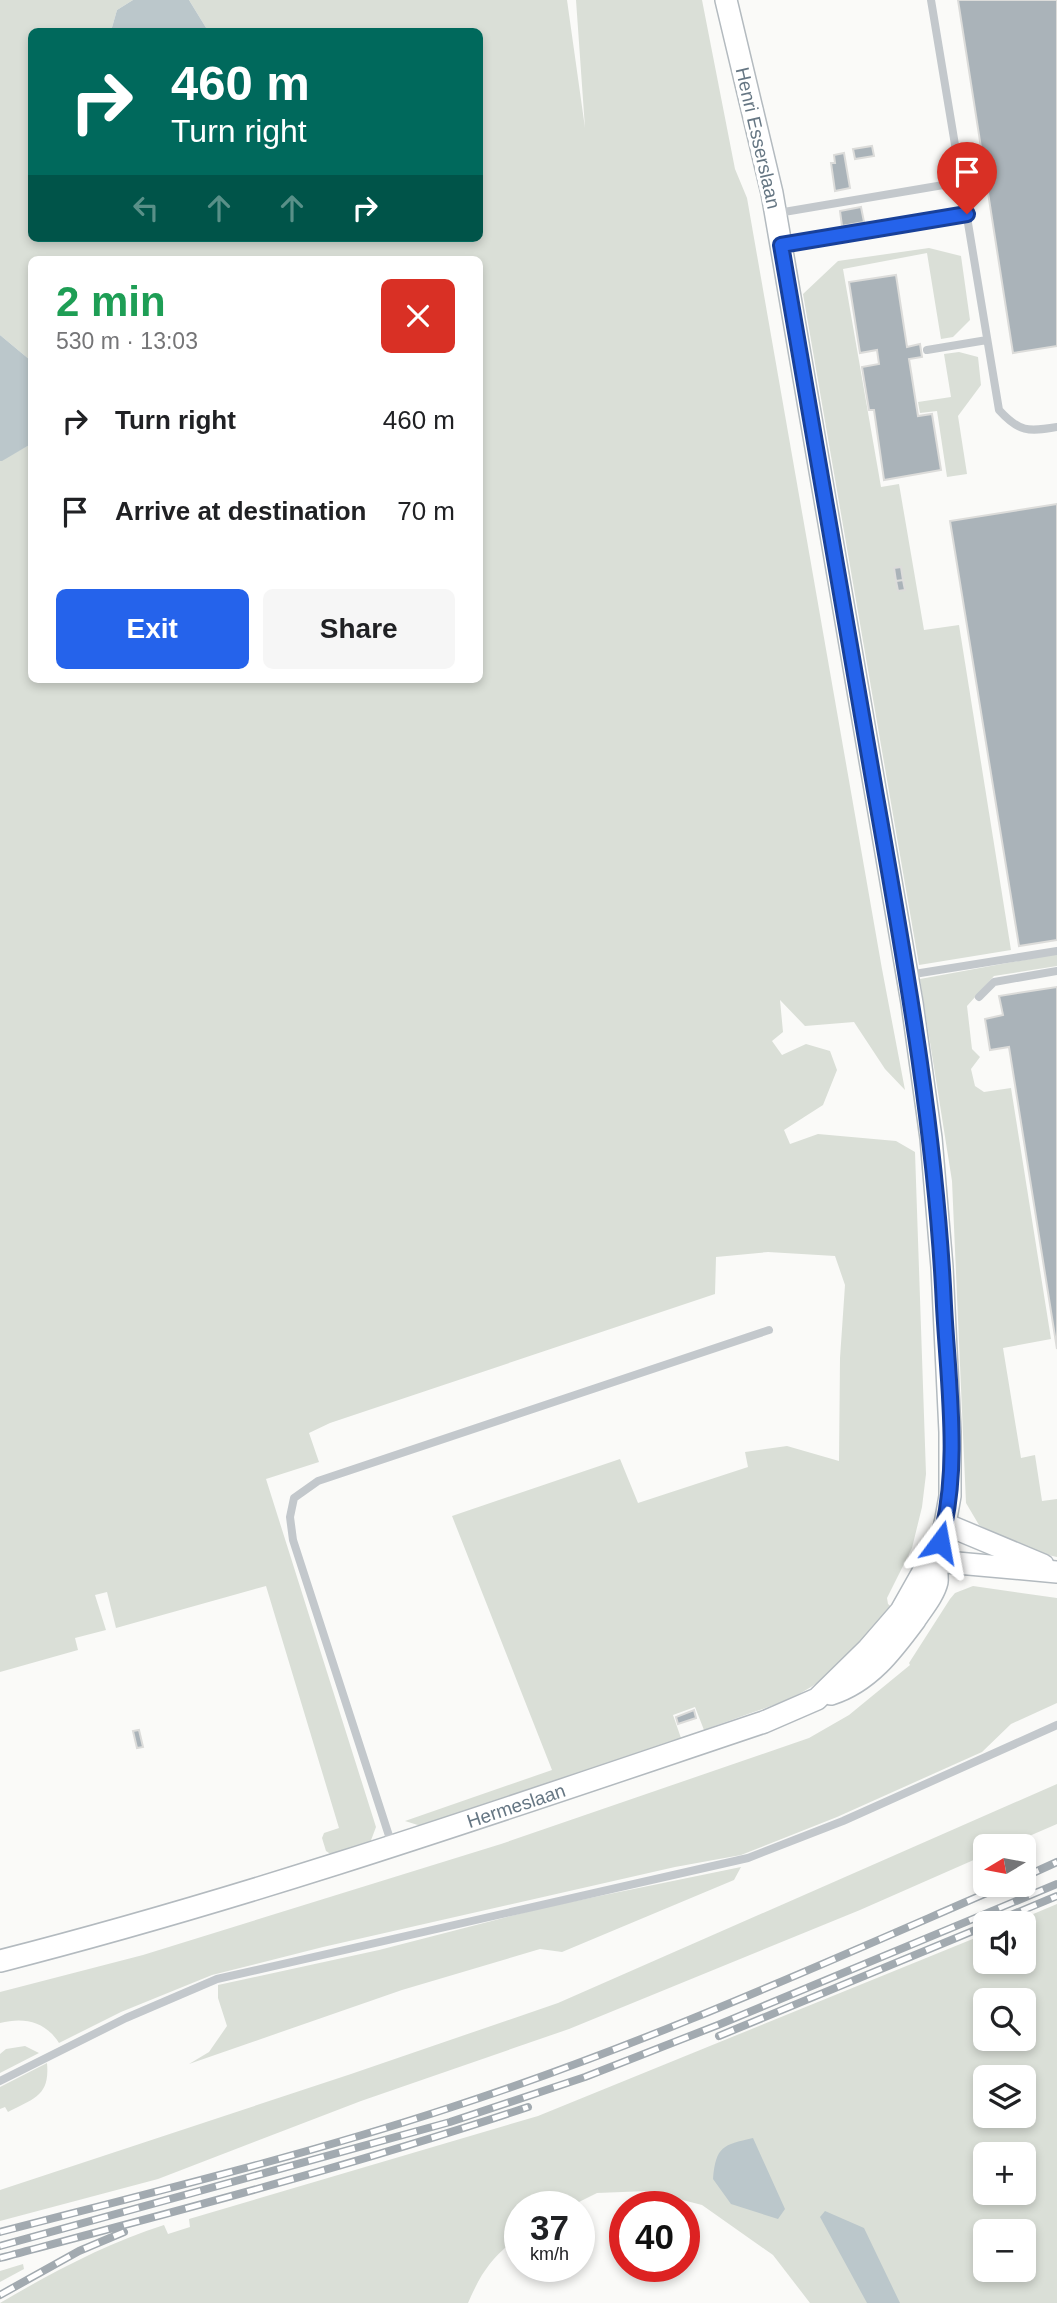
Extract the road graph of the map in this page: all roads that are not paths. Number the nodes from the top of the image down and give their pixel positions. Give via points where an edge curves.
1 (726, 0) edge
2 (931, 0) edge
3 (961, 182) junction
4 (776, 213) junction
5 (967, 214) junction
6 (781, 245) junction
7 (987, 340) junction
8 (927, 350) dead end
9 (1057, 427) edge
10 (1057, 951) edge
11 (1057, 971) edge
12 (907, 975) junction
13 (979, 997) dead end
14 (769, 1330) dead end
15 (945, 1524) junction
16 (935, 1561) junction
17 (1057, 1571) edge
18 (1057, 1725) edge
19 (393, 1847) junction
20 (0, 1961) edge
21 (0, 2081) edge

1 - 4 street, Henri Esserslaan
2 - 3 lane
3 - 4 lane
3 - 5 lane
4 - 6 street, Henri Esserslaan
5 - 6 lane
5 - 7 lane
6 - 12 street, Henri Esserslaan
7 - 8 lane
7 - 9 lane via 999,410 1014,426
10 - 12 lane
11 - 13 lane via 994,982
12 - 15 street, Henri Esserslaan via 931,1138 943,1266 950,1432
14 - 19 lane via 318,1480 294,1498 290,1517 293,1540
15 - 16 street
15 - 17 street
16 - 17 street
16 - 19 street, Hermeslaan via 937,1581 923,1608 891,1652 845,1690 764,1722
18 - 21 lane via 748,1858 217,1979
19 - 20 street, Hermeslaan

